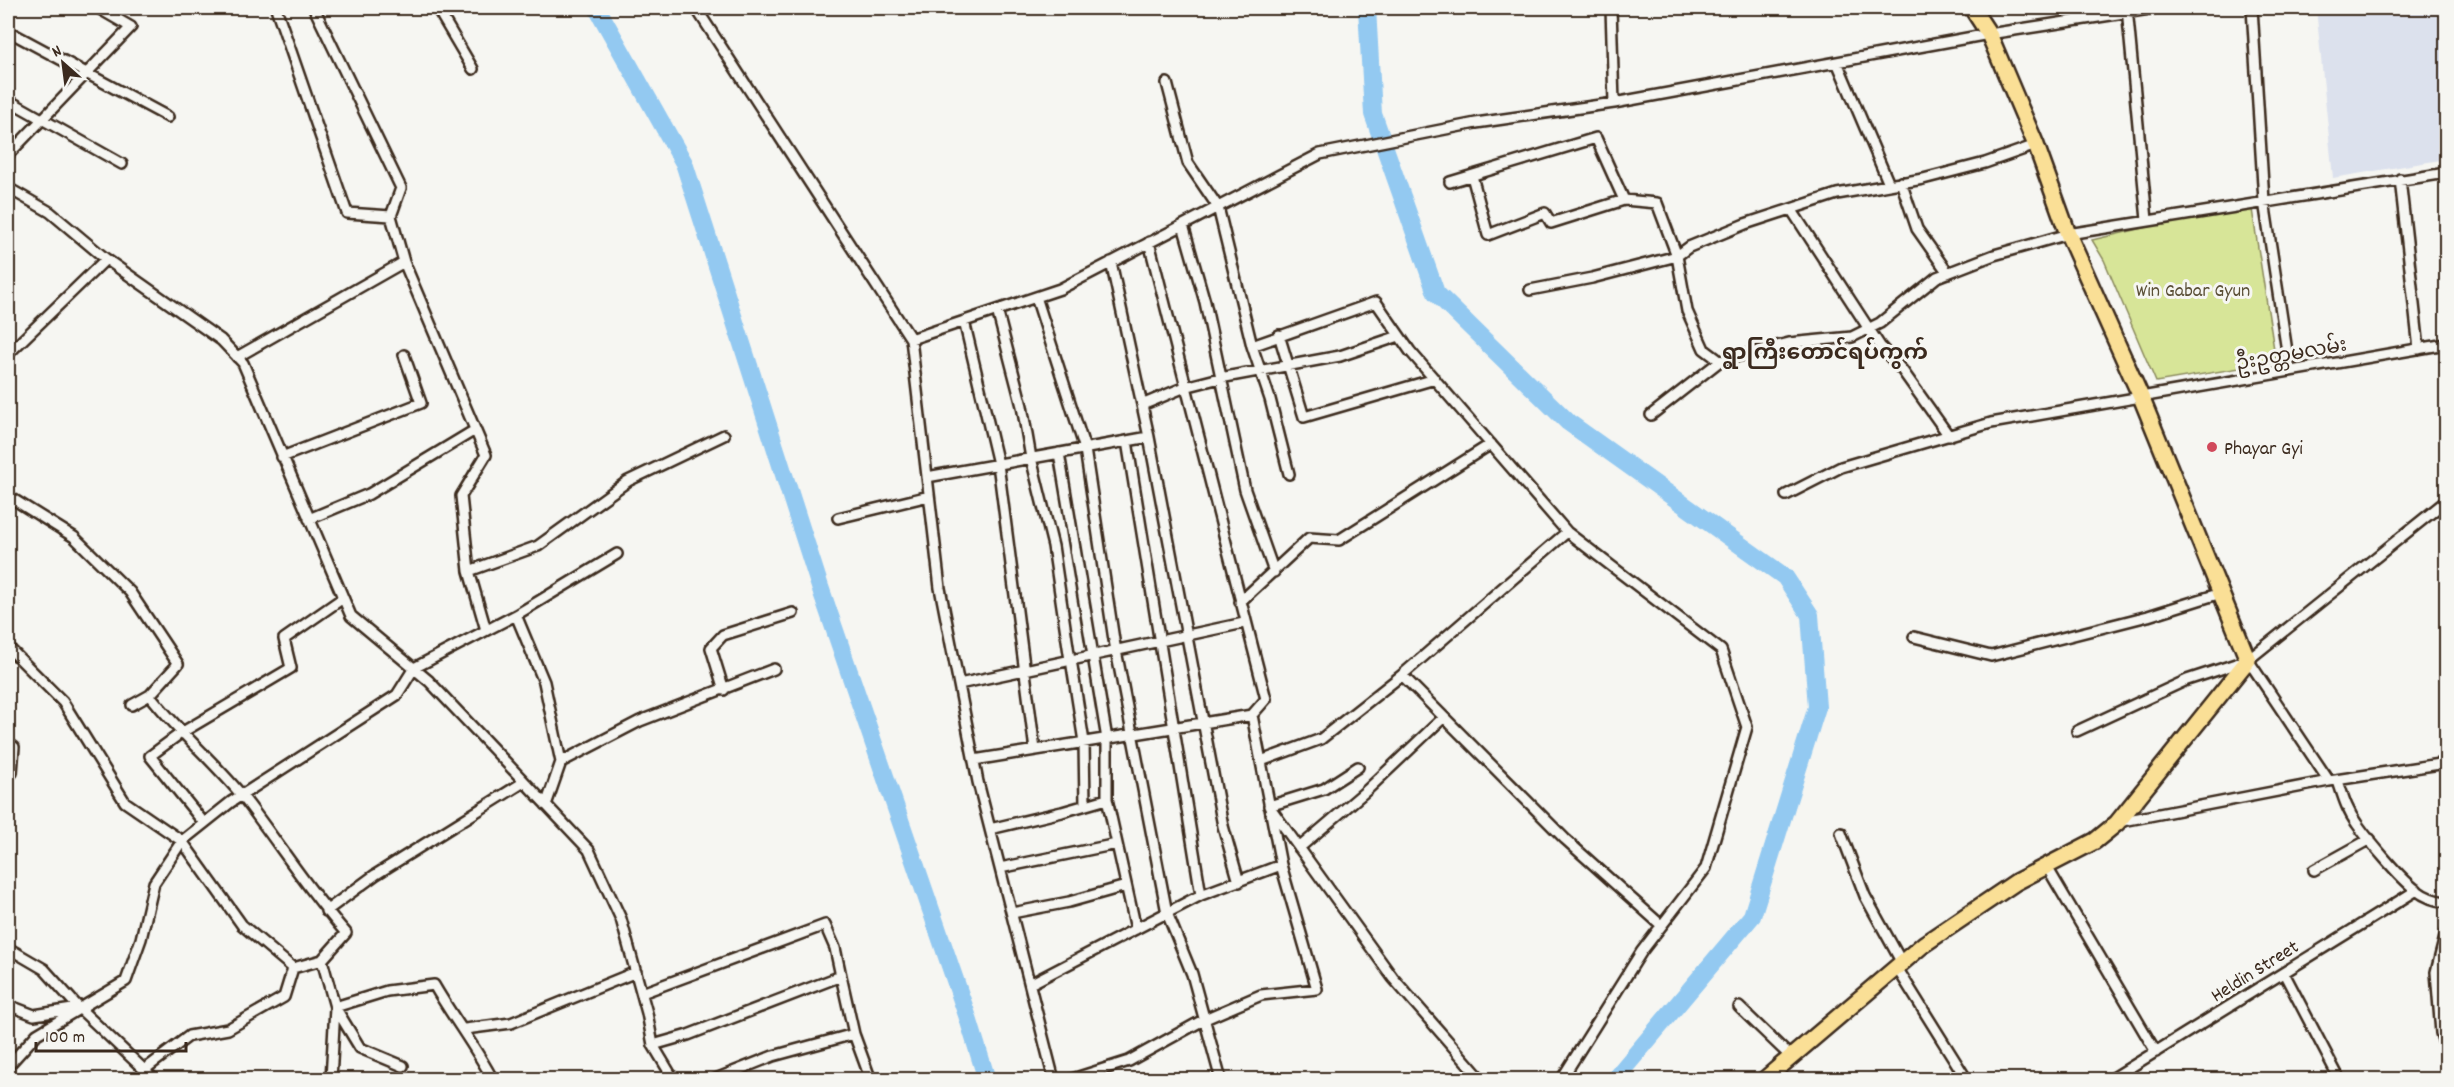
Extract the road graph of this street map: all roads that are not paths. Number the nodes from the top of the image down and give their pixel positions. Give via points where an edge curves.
1 (98, 8) edge
2 (276, 8) edge
3 (314, 8) edge
4 (437, 8) edge
5 (696, 8) edge
6 (1611, 8) edge
7 (1972, 8) edge
8 (2156, 8) edge
9 (2252, 8) edge
10 (2127, 10) edge
11 (8, 32) edge
12 (1989, 34) junction
13 (1837, 62) junction
14 (473, 69) dead end
15 (85, 73) junction
16 (1167, 84) dead end
17 (8, 100) edge
18 (1614, 103) junction
19 (168, 117) dead end
20 (43, 120) junction
21 (2036, 145) junction
22 (8, 155) edge
23 (122, 164) dead end
24 (2446, 173) edge
25 (1473, 176) junction
26 (2400, 179) junction
27 (1450, 182) dead end
28 (1901, 182) junction
29 (1889, 184) junction
30 (8, 188) edge
31 (1624, 200) junction
32 (2264, 201) junction
33 (1218, 207) junction
34 (1791, 209) junction
35 (392, 216) junction
36 (2147, 220) junction
37 (1183, 225) junction
38 (2068, 234) junction
39 (1149, 242) junction
40 (1677, 256) junction
41 (106, 259) junction
42 (404, 262) junction
43 (1111, 262) junction
44 (1948, 273) junction
45 (1530, 290) dead end
46 (1036, 297) junction
47 (997, 310) junction
48 (964, 321) junction
49 (1870, 328) junction
50 (1279, 335) junction
51 (1400, 336) junction
52 (911, 339) junction
53 (2446, 344) edge
54 (1252, 346) junction
55 (2419, 349) junction
56 (9, 350) edge
57 (404, 355) dead end
58 (237, 357) junction
59 (1720, 361) junction
60 (1287, 364) junction
61 (1260, 370) junction
62 (2290, 371) junction
63 (1220, 378) junction
64 (1435, 379) junction
65 (1185, 387) junction
66 (2141, 397) junction
67 (1142, 405) junction
68 (1651, 415) dead end
69 (475, 430) junction
70 (724, 435) dead end
71 (1949, 436) junction
72 (1149, 437) junction
73 (1127, 441) junction
74 (1491, 444) junction
75 (1085, 449) junction
76 (1059, 453) junction
77 (282, 457) junction
78 (1031, 458) junction
79 (998, 464) junction
80 (1289, 474) dead end
81 (927, 477) junction
82 (1786, 495) dead end
83 (8, 496) edge
84 (929, 496) junction
85 (2446, 501) edge
86 (838, 518) dead end
87 (309, 519) junction
88 (1567, 532) junction
89 (617, 554) dead end
90 (469, 571) junction
91 (1274, 572) junction
92 (2221, 593) junction
93 (343, 598) junction
94 (1240, 602) junction
95 (793, 613) dead end
96 (516, 615) junction
97 (1244, 623) junction
98 (486, 630) junction
99 (1188, 635) junction
100 (1914, 638) dead end
101 (1160, 641) junction
102 (8, 647) edge
103 (1116, 650) junction
104 (1092, 655) junction
105 (2248, 660) junction
106 (1071, 663) junction
107 (414, 668) junction
108 (774, 669) dead end
109 (1027, 669) junction
110 (1402, 675) junction
111 (959, 684) junction
112 (724, 690) junction
113 (150, 695) junction
114 (132, 705) dead end
115 (1252, 715) junction
116 (1444, 717) junction
117 (1203, 723) junction
118 (1173, 728) junction
119 (2077, 731) dead end
120 (181, 733) junction
121 (1134, 734) junction
122 (1107, 739) junction
123 (1084, 742) junction
124 (8, 743) edge
125 (1035, 750) junction
126 (974, 760) junction
127 (1261, 761) junction
128 (561, 762) junction
129 (2446, 763) edge
130 (1358, 767) dead end
131 (8, 776) edge
132 (2333, 781) junction
133 (524, 782) junction
134 (241, 795) junction
135 (1107, 799) junction
136 (546, 805) junction
137 (1085, 805) junction
138 (1269, 806) junction
139 (204, 823) junction
140 (2117, 823) junction
141 (990, 829) junction
142 (1841, 833) dead end
143 (2370, 839) junction
144 (182, 841) junction
145 (1117, 844) junction
146 (1299, 848) junction
147 (1281, 865) junction
148 (2047, 867) junction
149 (1000, 868) junction
150 (2314, 870) dead end
151 (1239, 882) junction
152 (1126, 886) junction
153 (2417, 890) junction
154 (1201, 895) junction
155 (2446, 902) edge
156 (326, 911) junction
157 (1012, 913) junction
158 (1167, 913) junction
159 (1661, 925) junction
160 (1136, 929) junction
161 (2446, 933) edge
162 (8, 948) edge
163 (322, 960) junction
164 (1899, 965) junction
165 (293, 968) junction
166 (636, 972) junction
167 (2284, 973) junction
168 (841, 976) junction
169 (1030, 984) junction
170 (642, 993) junction
171 (8, 1005) edge
172 (335, 1007) junction
173 (1739, 1007) dead end
174 (79, 1008) junction
175 (1204, 1019) junction
176 (465, 1029) junction
177 (854, 1034) junction
178 (653, 1045) junction
179 (2446, 1050) edge
180 (2156, 1052) junction
181 (1791, 1057) junction
182 (8, 1063) edge
183 (403, 1066) dead end
184 (144, 1070) junction
185 (869, 1075) dead end
186 (155, 1080) edge
187 (331, 1080) edge
188 (493, 1080) edge
189 (674, 1080) edge
190 (712, 1080) edge
191 (1054, 1080) edge
192 (1069, 1080) edge
193 (1221, 1080) edge
194 (1482, 1080) edge
195 (1561, 1080) edge
196 (1764, 1080) edge
197 (1967, 1080) edge
198 (2110, 1080) edge
199 (2340, 1080) edge

1 - 15 street via 130,27
2 - 35 street via 347,213
3 - 35 street via 401,188
4 - 14 street
5 - 52 street
6 - 18 street
7 - 12 main road
8 - 10 street
9 - 32 street
10 - 12 street
10 - 36 street
11 - 15 street
12 - 13 street
12 - 21 main road
13 - 18 street
13 - 29 street
15 - 19 street
15 - 20 street
16 - 33 street via 1188,163
17 - 20 street
18 - 33 street via 1476,123 1320,154
20 - 22 street
20 - 23 street
21 - 28 street via 1985,163
21 - 38 main road
24 - 26 street
25 - 27 street
25 - 31 street via 1596,138
25 - 31 street via 1488,235 1545,213 1551,223
26 - 32 street
26 - 55 street
28 - 29 street
28 - 44 street via 1917,229
29 - 34 street via 1837,194
30 - 41 street via 50,212
31 - 40 street via 1657,203
32 - 36 street
32 - 62 street
33 - 37 street
33 - 54 street
34 - 40 street via 1689,247
34 - 49 street
35 - 42 street
36 - 38 street
37 - 39 street
37 - 63 street via 1205,302
38 - 44 street
38 - 66 main road
39 - 43 street
39 - 65 street
40 - 45 street
40 - 59 street via 1687,311 1704,350
41 - 56 street
41 - 58 street via 221,340
42 - 58 street
42 - 69 street
43 - 46 street
43 - 67 street
44 - 49 street via 1937,277
46 - 47 street
46 - 75 street
47 - 48 street
47 - 78 street via 1022,405
48 - 52 street
48 - 79 street
49 - 59 street via 1852,337 1789,343
49 - 71 street
50 - 51 street via 1376,302
50 - 54 street
50 - 60 street
51 - 60 street via 1340,356
51 - 64 street
52 - 81 street
53 - 55 street, ဦးဥတ္တမလမ်း
54 - 61 street
55 - 62 street, ဦးဥတ္တမလမ်း
57 - 77 street via 421,403
58 - 77 street via 243,363
59 - 68 street
60 - 61 street
60 - 64 street via 1304,417
61 - 63 street
61 - 80 street
62 - 66 street, ဦးဥတ္တမလမ်း
63 - 65 street
63 - 91 street via 1245,490
64 - 74 street
65 - 67 street
65 - 94 street
66 - 71 street, ဦးဥတ္တမလမ်း via 1990,423
66 - 92 main road
67 - 72 street
69 - 87 street via 369,494
69 - 90 street via 486,455 461,495
70 - 90 street via 628,481 538,546
71 - 82 street, ဦးဥတ္တမလမ်း via 1841,467
72 - 73 street
72 - 99 street
73 - 75 street
73 - 101 street
74 - 88 street
74 - 91 street via 1339,540 1309,538
75 - 76 street
75 - 103 street
76 - 78 street
76 - 104 street
77 - 87 street
78 - 79 street
78 - 106 street via 1053,546
79 - 81 street
79 - 109 street
81 - 84 street
83 - 113 street via 74,537 130,592 178,664
84 - 86 street
84 - 111 street via 940,588
85 - 105 street
87 - 93 street
88 - 110 street
88 - 159 street via 1721,650 1747,727 1706,868
89 - 96 street
90 - 98 street
91 - 94 street
92 - 100 street via 1991,656
92 - 105 main road
93 - 107 street via 351,616
93 - 120 street via 284,639 291,668
94 - 97 street
95 - 112 street via 723,635 711,648
96 - 98 street
96 - 128 street via 544,682
97 - 99 street
97 - 115 street via 1266,699
98 - 107 street
99 - 101 street
99 - 117 street
101 - 103 street
101 - 118 street
102 - 144 street via 63,702 125,802
103 - 104 street
103 - 121 street
104 - 106 street
104 - 122 street
105 - 119 street via 2187,681
105 - 132 street
105 - 140 main road
106 - 109 street
106 - 123 street
107 - 133 street
107 - 134 street via 397,695
108 - 112 street
109 - 111 street
109 - 125 street
110 - 116 street
110 - 127 street via 1321,739
111 - 126 street
112 - 128 street via 640,721
113 - 114 street
113 - 120 street
115 - 117 street
115 - 127 street
116 - 146 street
116 - 159 street via 1565,839
117 - 118 street
117 - 151 street via 1223,826
118 - 121 street
118 - 154 street
120 - 134 street
120 - 139 street via 150,756
121 - 122 street
121 - 158 street
122 - 123 street
122 - 135 street
123 - 125 street
123 - 137 street
124 - 131 street via 14,747 12,773
125 - 126 street
126 - 141 street
127 - 138 street
128 - 136 street
129 - 132 street
130 - 138 street via 1324,789
132 - 140 street
132 - 143 street via 2356,824
133 - 136 street
133 - 156 street via 375,875
134 - 139 street
134 - 156 street
135 - 137 street
135 - 145 street
136 - 166 street via 589,850 621,919
137 - 141 street
138 - 146 street
138 - 147 street
139 - 144 street
140 - 148 main road via 2095,841
141 - 149 street
142 - 164 street via 1865,896
143 - 150 street
143 - 153 street
144 - 165 street via 242,925
144 - 174 street via 154,883 126,981
145 - 149 street
145 - 152 street
146 - 194 street via 1393,978
147 - 151 street
147 - 175 street via 1317,988 1261,995
148 - 164 main road via 2016,882
148 - 180 street
149 - 157 street
151 - 154 street
152 - 157 street
152 - 160 street
153 - 155 street
153 - 167 street, Heldin Street
154 - 158 street
156 - 163 street via 346,933
157 - 169 street
158 - 160 street
158 - 175 street via 1192,974
159 - 195 street
160 - 169 street
161 - 179 street via 2436,972
162 - 174 street via 44,969
163 - 165 street
163 - 172 street
164 - 181 main road
164 - 197 street
165 - 184 street via 284,997 228,1029 189,1036
166 - 170 street
166 - 176 street via 511,1023
167 - 180 street, Heldin Street
167 - 199 street
168 - 170 street via 825,925
168 - 177 street
168 - 178 street
169 - 191 street
170 - 178 street
171 - 174 street via 34,1015
172 - 176 street via 387,991 434,985 453,1019
172 - 183 street via 360,1048
172 - 187 street
173 - 181 street
174 - 182 street via 37,1034
174 - 184 street
175 - 192 street via 1129,1061
175 - 193 street
176 - 188 street
177 - 185 street
177 - 190 street via 773,1056
178 - 189 street
180 - 198 street, Heldin Street
181 - 196 main road
184 - 186 street

